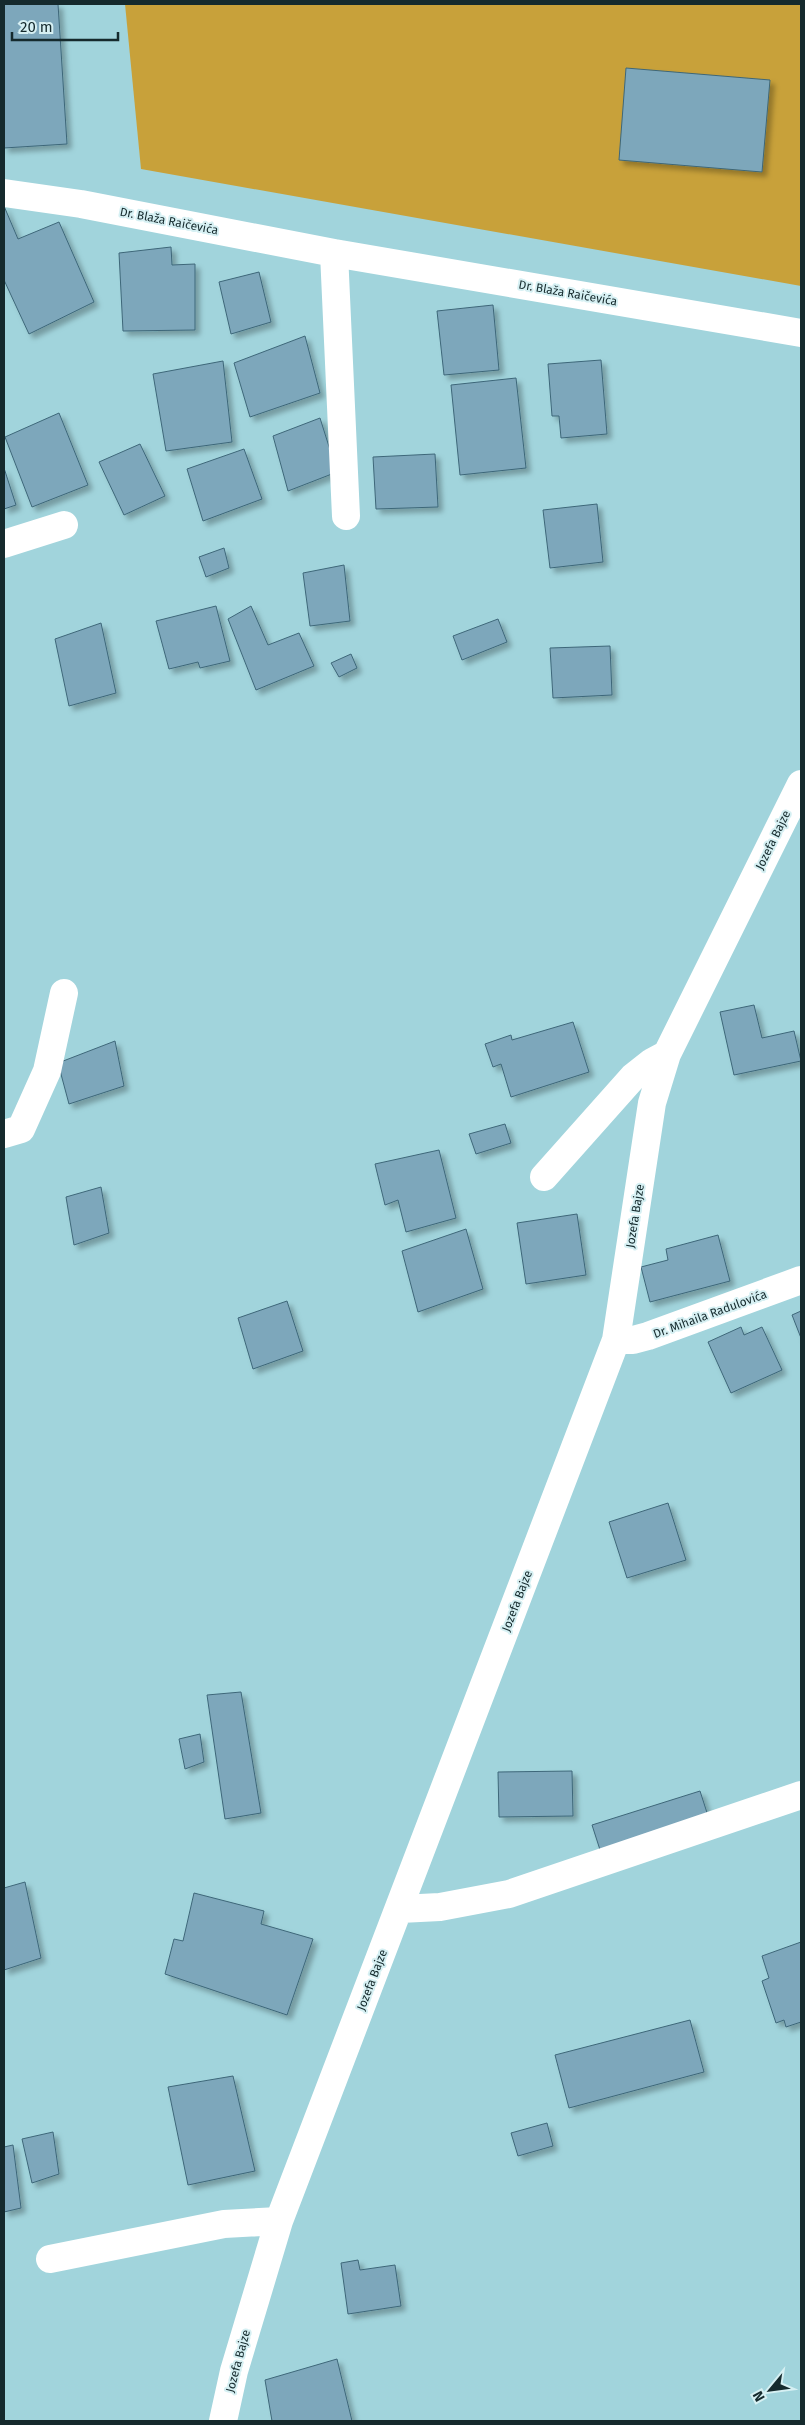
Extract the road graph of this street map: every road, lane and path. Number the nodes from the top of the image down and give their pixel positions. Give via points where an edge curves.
1 (4, 193) edge
2 (334, 253) junction
3 (801, 333) edge
4 (346, 516) dead end
5 (64, 525) dead end
6 (4, 544) edge
7 (801, 784) edge
8 (64, 993) dead end
9 (667, 1054) junction
10 (4, 1134) edge
11 (544, 1177) dead end
12 (801, 1280) edge
13 (616, 1340) junction
14 (801, 1795) edge
15 (400, 1909) junction
16 (279, 2221) junction
17 (50, 2260) dead end
18 (222, 2421) edge

1 - 2 street, Dr. Blaža Raičevića via 81,204
2 - 3 street, Dr. Blaža Raičevića
2 - 4 street
5 - 6 street
7 - 9 street, Jozefa Bajze
8 - 10 street via 48,1071 21,1129
9 - 11 street via 633,1077
9 - 13 street, Jozefa Bajze via 652,1104
12 - 13 street, Dr. Mihaila Radulovića via 648,1336
13 - 15 street, Jozefa Bajze
14 - 15 street via 509,1894 440,1907
15 - 16 street, Jozefa Bajze
16 - 17 street via 224,2224
16 - 18 street, Jozefa Bajze

